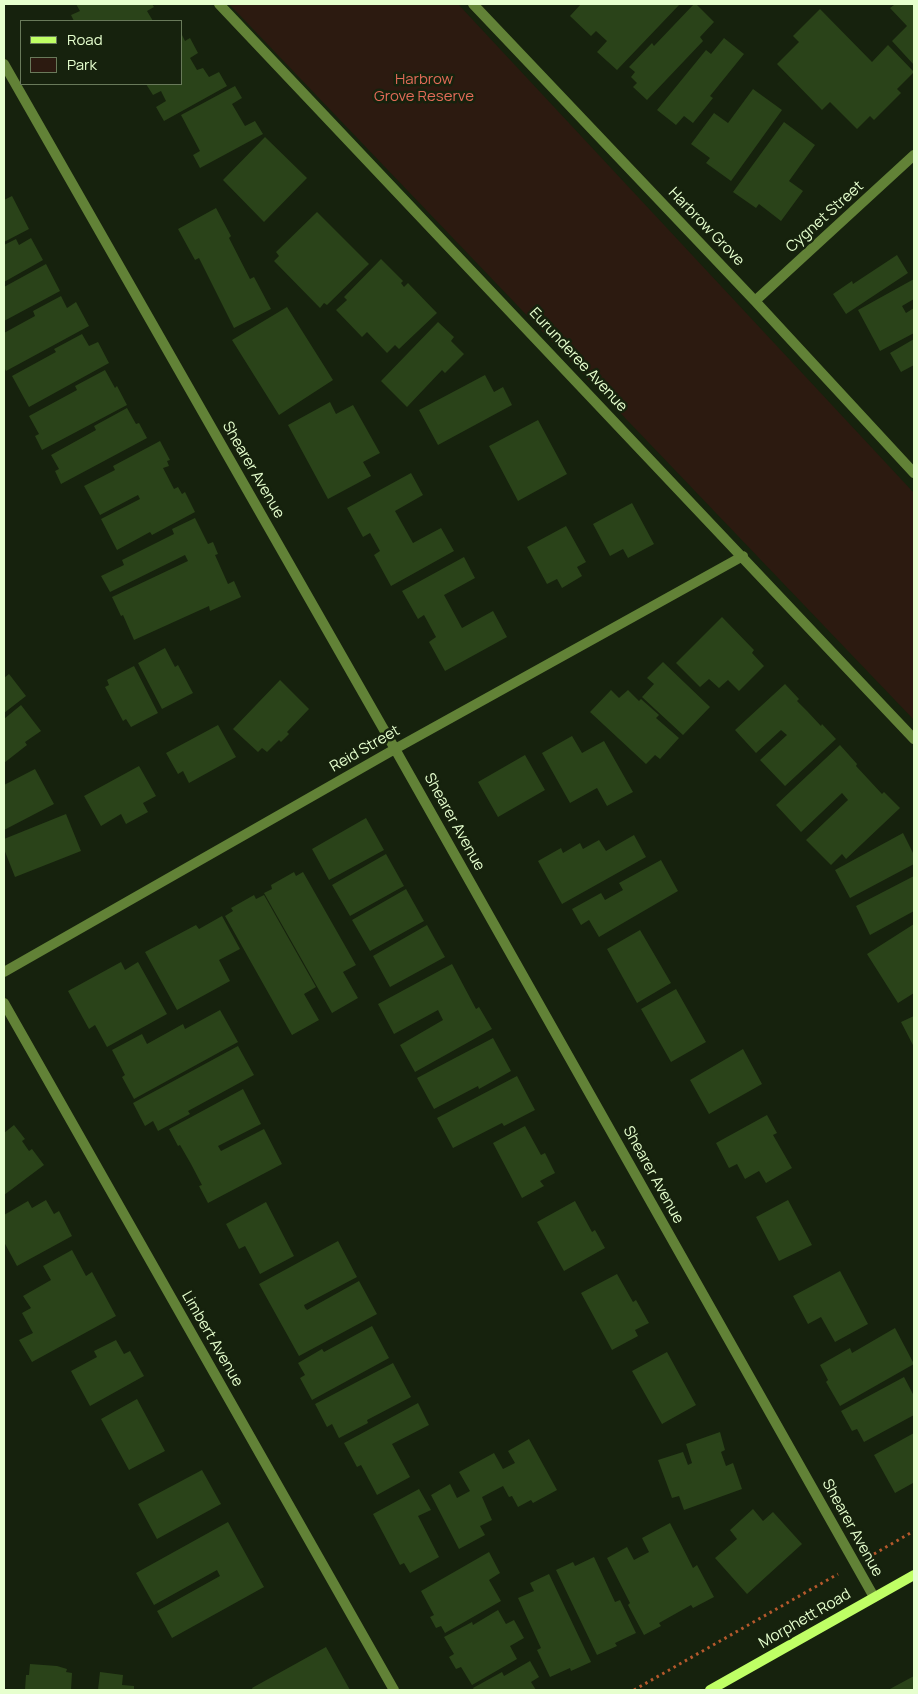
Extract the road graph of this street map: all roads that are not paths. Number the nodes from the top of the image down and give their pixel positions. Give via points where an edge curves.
1 (219, 4) edge
2 (473, 4) edge
3 (4, 64) edge
4 (914, 155) edge
5 (755, 301) junction
6 (914, 473) edge
7 (743, 556) junction
8 (914, 739) edge
9 (395, 749) junction
10 (4, 972) edge
11 (4, 1003) edge
12 (914, 1574) edge
13 (874, 1598) junction
14 (394, 1690) edge
15 (710, 1690) edge

1 - 7 street, Eurunderee Avenue
2 - 5 street, Harbrow Grove
3 - 9 street, Shearer Avenue
4 - 5 street, Cygnet Street
5 - 6 street, Harbrow Grove
7 - 8 street, Eurunderee Avenue
7 - 9 street, Reid Street
9 - 10 street, Reid Street
9 - 13 street, Shearer Avenue
11 - 14 street, Limbert Avenue
12 - 13 main road, Morphett Road
13 - 15 main road, Morphett Road

